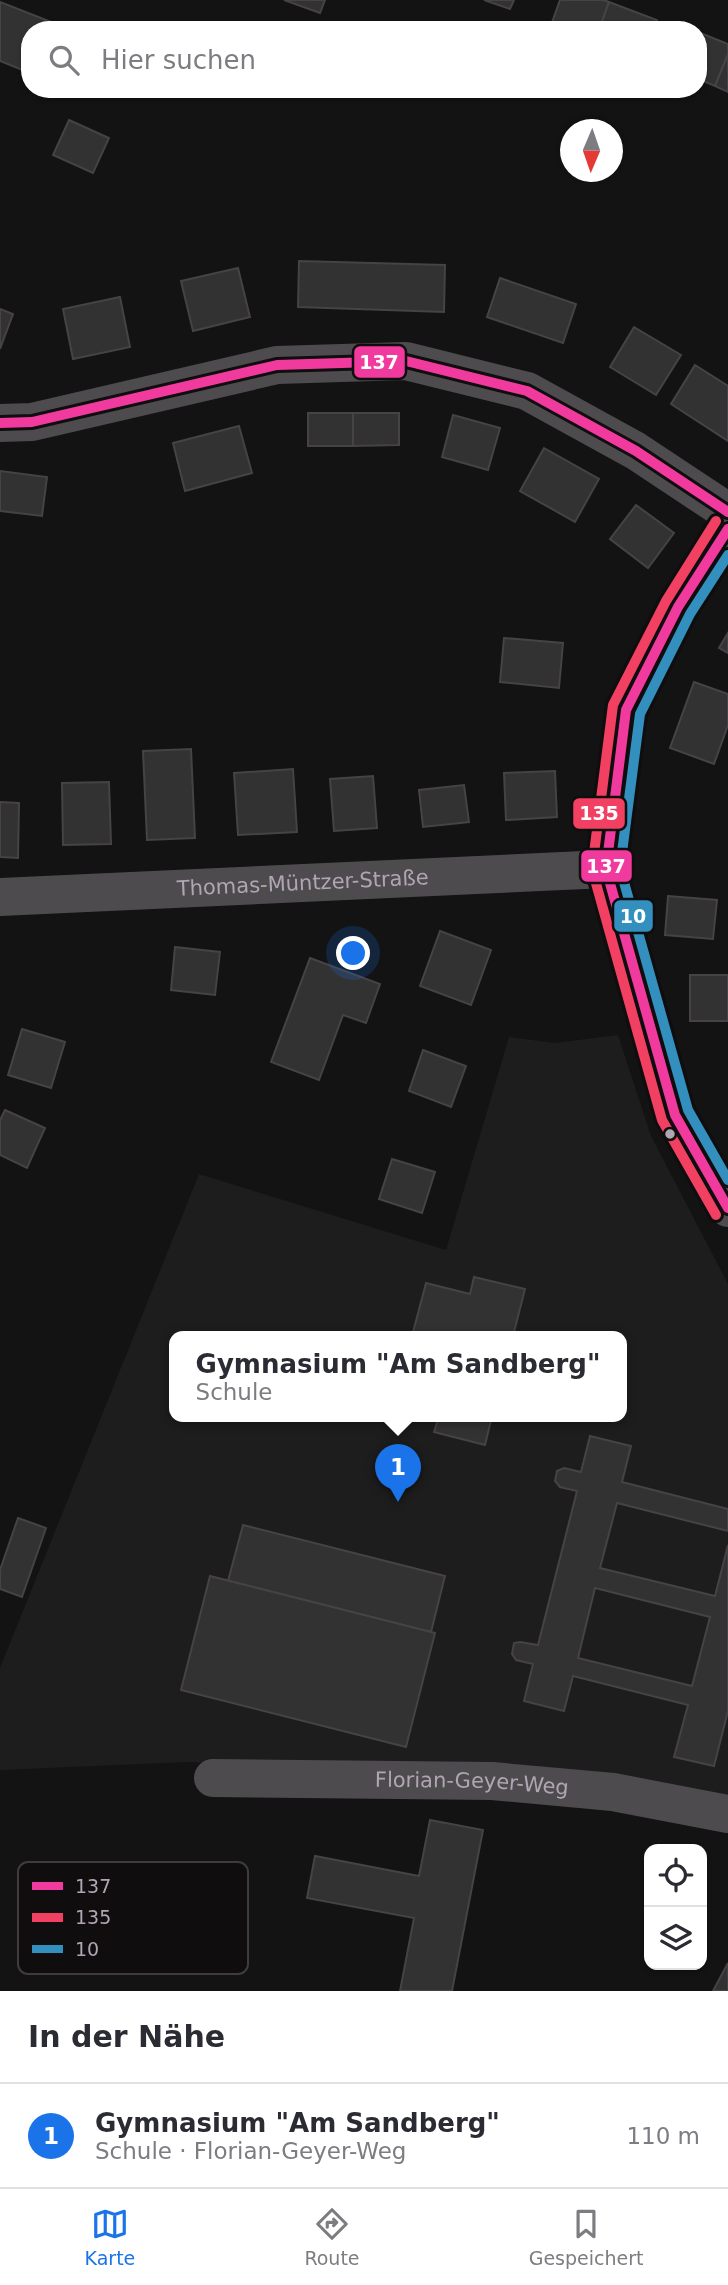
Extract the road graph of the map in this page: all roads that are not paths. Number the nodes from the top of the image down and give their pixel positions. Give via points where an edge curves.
1 (0, 423) edge
2 (728, 512) edge
3 (728, 529) edge
4 (606, 869) junction
5 (0, 897) edge
6 (728, 1208) edge
7 (213, 1778) dead end
8 (728, 1814) edge

1 - 2 street via 32,422 277,365 405,361 527,391 636,451
3 - 4 street via 678,607 625,710
4 - 5 street, Thomas-Müntzer-Straße
4 - 6 street via 676,1115
7 - 8 street, Florian-Geyer-Weg via 492,1781 613,1793

